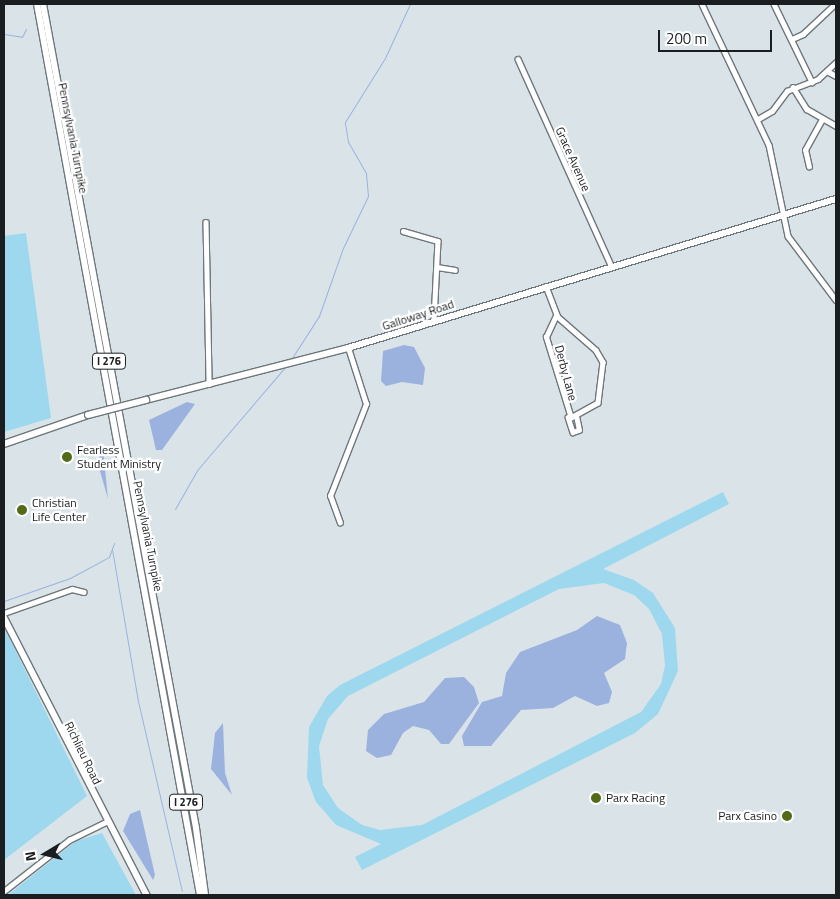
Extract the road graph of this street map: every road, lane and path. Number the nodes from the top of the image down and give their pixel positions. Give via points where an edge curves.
1 (37, 4) edge
2 (43, 4) edge
3 (702, 4) edge
4 (774, 4) edge
5 (835, 4) edge
6 (792, 39) junction
7 (518, 59) dead end
8 (836, 62) edge
9 (827, 71) junction
10 (836, 76) edge
11 (812, 82) junction
12 (793, 87) junction
13 (822, 118) junction
14 (758, 119) junction
15 (836, 126) edge
16 (809, 167) dead end
17 (836, 199) edge
18 (784, 218) junction
19 (206, 222) dead end
20 (403, 231) dead end
21 (437, 267) junction
22 (612, 267) junction
23 (455, 270) dead end
24 (546, 286) junction
25 (836, 300) edge
26 (556, 316) junction
27 (434, 321) junction
28 (348, 348) junction
29 (209, 384) junction
30 (576, 416) junction
31 (568, 417) junction
32 (4, 444) edge
33 (340, 523) dead end
34 (84, 592) dead end
35 (4, 613) edge
36 (4, 617) edge
37 (106, 822) junction
38 (4, 891) edge
39 (147, 895) edge
40 (200, 895) edge
41 (205, 895) edge

1 - 40 highway, Pennsylvania Turnpike / I 276
2 - 41 highway, Pennsylvania Turnpike / I 276 via 198,835
3 - 14 street
4 - 6 street
5 - 6 street via 807,31
6 - 11 street
7 - 22 street, Grace Avenue
8 - 9 street
9 - 10 street
9 - 11 street
11 - 12 street
12 - 13 street via 803,104
12 - 14 street via 772,112
13 - 15 street
13 - 16 street via 805,150
14 - 18 street via 771,150
17 - 18 main road, Galloway Road
18 - 22 main road, Galloway Road
18 - 25 street via 793,246
19 - 29 street
20 - 21 street via 438,240
21 - 23 street
21 - 27 street
22 - 24 main road, Galloway Road
24 - 26 street
24 - 27 main road, Galloway Road
26 - 30 street, Derby Lane via 596,350 603,362 599,401
26 - 31 street, Derby Lane via 546,336
27 - 28 main road, Galloway Road
28 - 29 main road, Galloway Road
28 - 33 street via 366,408 330,496
29 - 32 main road, Galloway Road, bridge via 88,415
30 - 31 street, Derby Lane
30 - 31 street via 579,430 574,432
34 - 35 street via 72,589
36 - 37 main road, Richlieu Road
37 - 38 street via 69,840
37 - 39 main road, Richlieu Road

